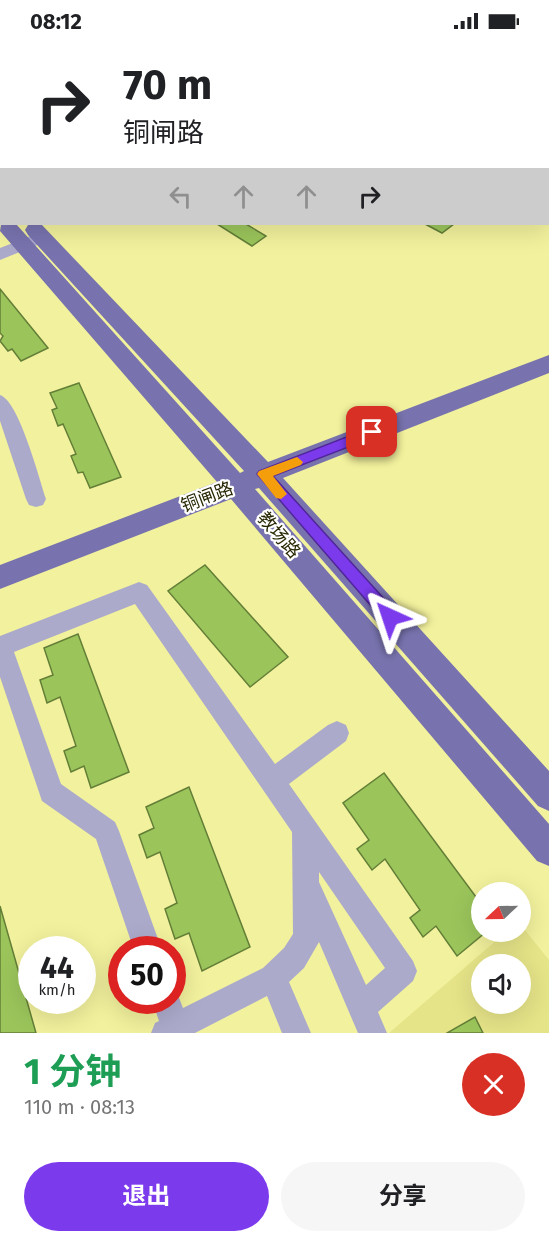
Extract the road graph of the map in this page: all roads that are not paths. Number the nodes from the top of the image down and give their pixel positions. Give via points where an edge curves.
1 (20, 236) edge
2 (549, 364) edge
3 (0, 402) edge
4 (264, 474) junction
5 (236, 486) junction
6 (36, 499) dead end
7 (0, 577) edge
8 (0, 646) edge
9 (337, 733) dead end
10 (272, 782) junction
11 (549, 795) edge
12 (305, 828) junction
13 (549, 849) edge
14 (307, 883) junction
15 (143, 936) edge
16 (273, 978) junction
17 (362, 1007) junction
18 (168, 1014) edge
19 (170, 1030) edge
20 (297, 1033) edge
21 (373, 1033) edge

1 - 4 main road, 教场路
1 - 5 main road, 教场路
2 - 4 main road, 铜闸路
3 - 6 street
4 - 5 main road, 铜闸路
4 - 11 main road, 教场路
5 - 7 main road, 铜闸路
5 - 13 main road, 教场路
8 - 10 street via 139,592
8 - 15 street via 51,792 106,831
9 - 10 street
10 - 12 street
12 - 14 street
12 - 17 street via 403,971
14 - 16 street via 307,937 294,958
14 - 17 street
16 - 19 street
16 - 20 street
17 - 21 street
18 - 19 street

